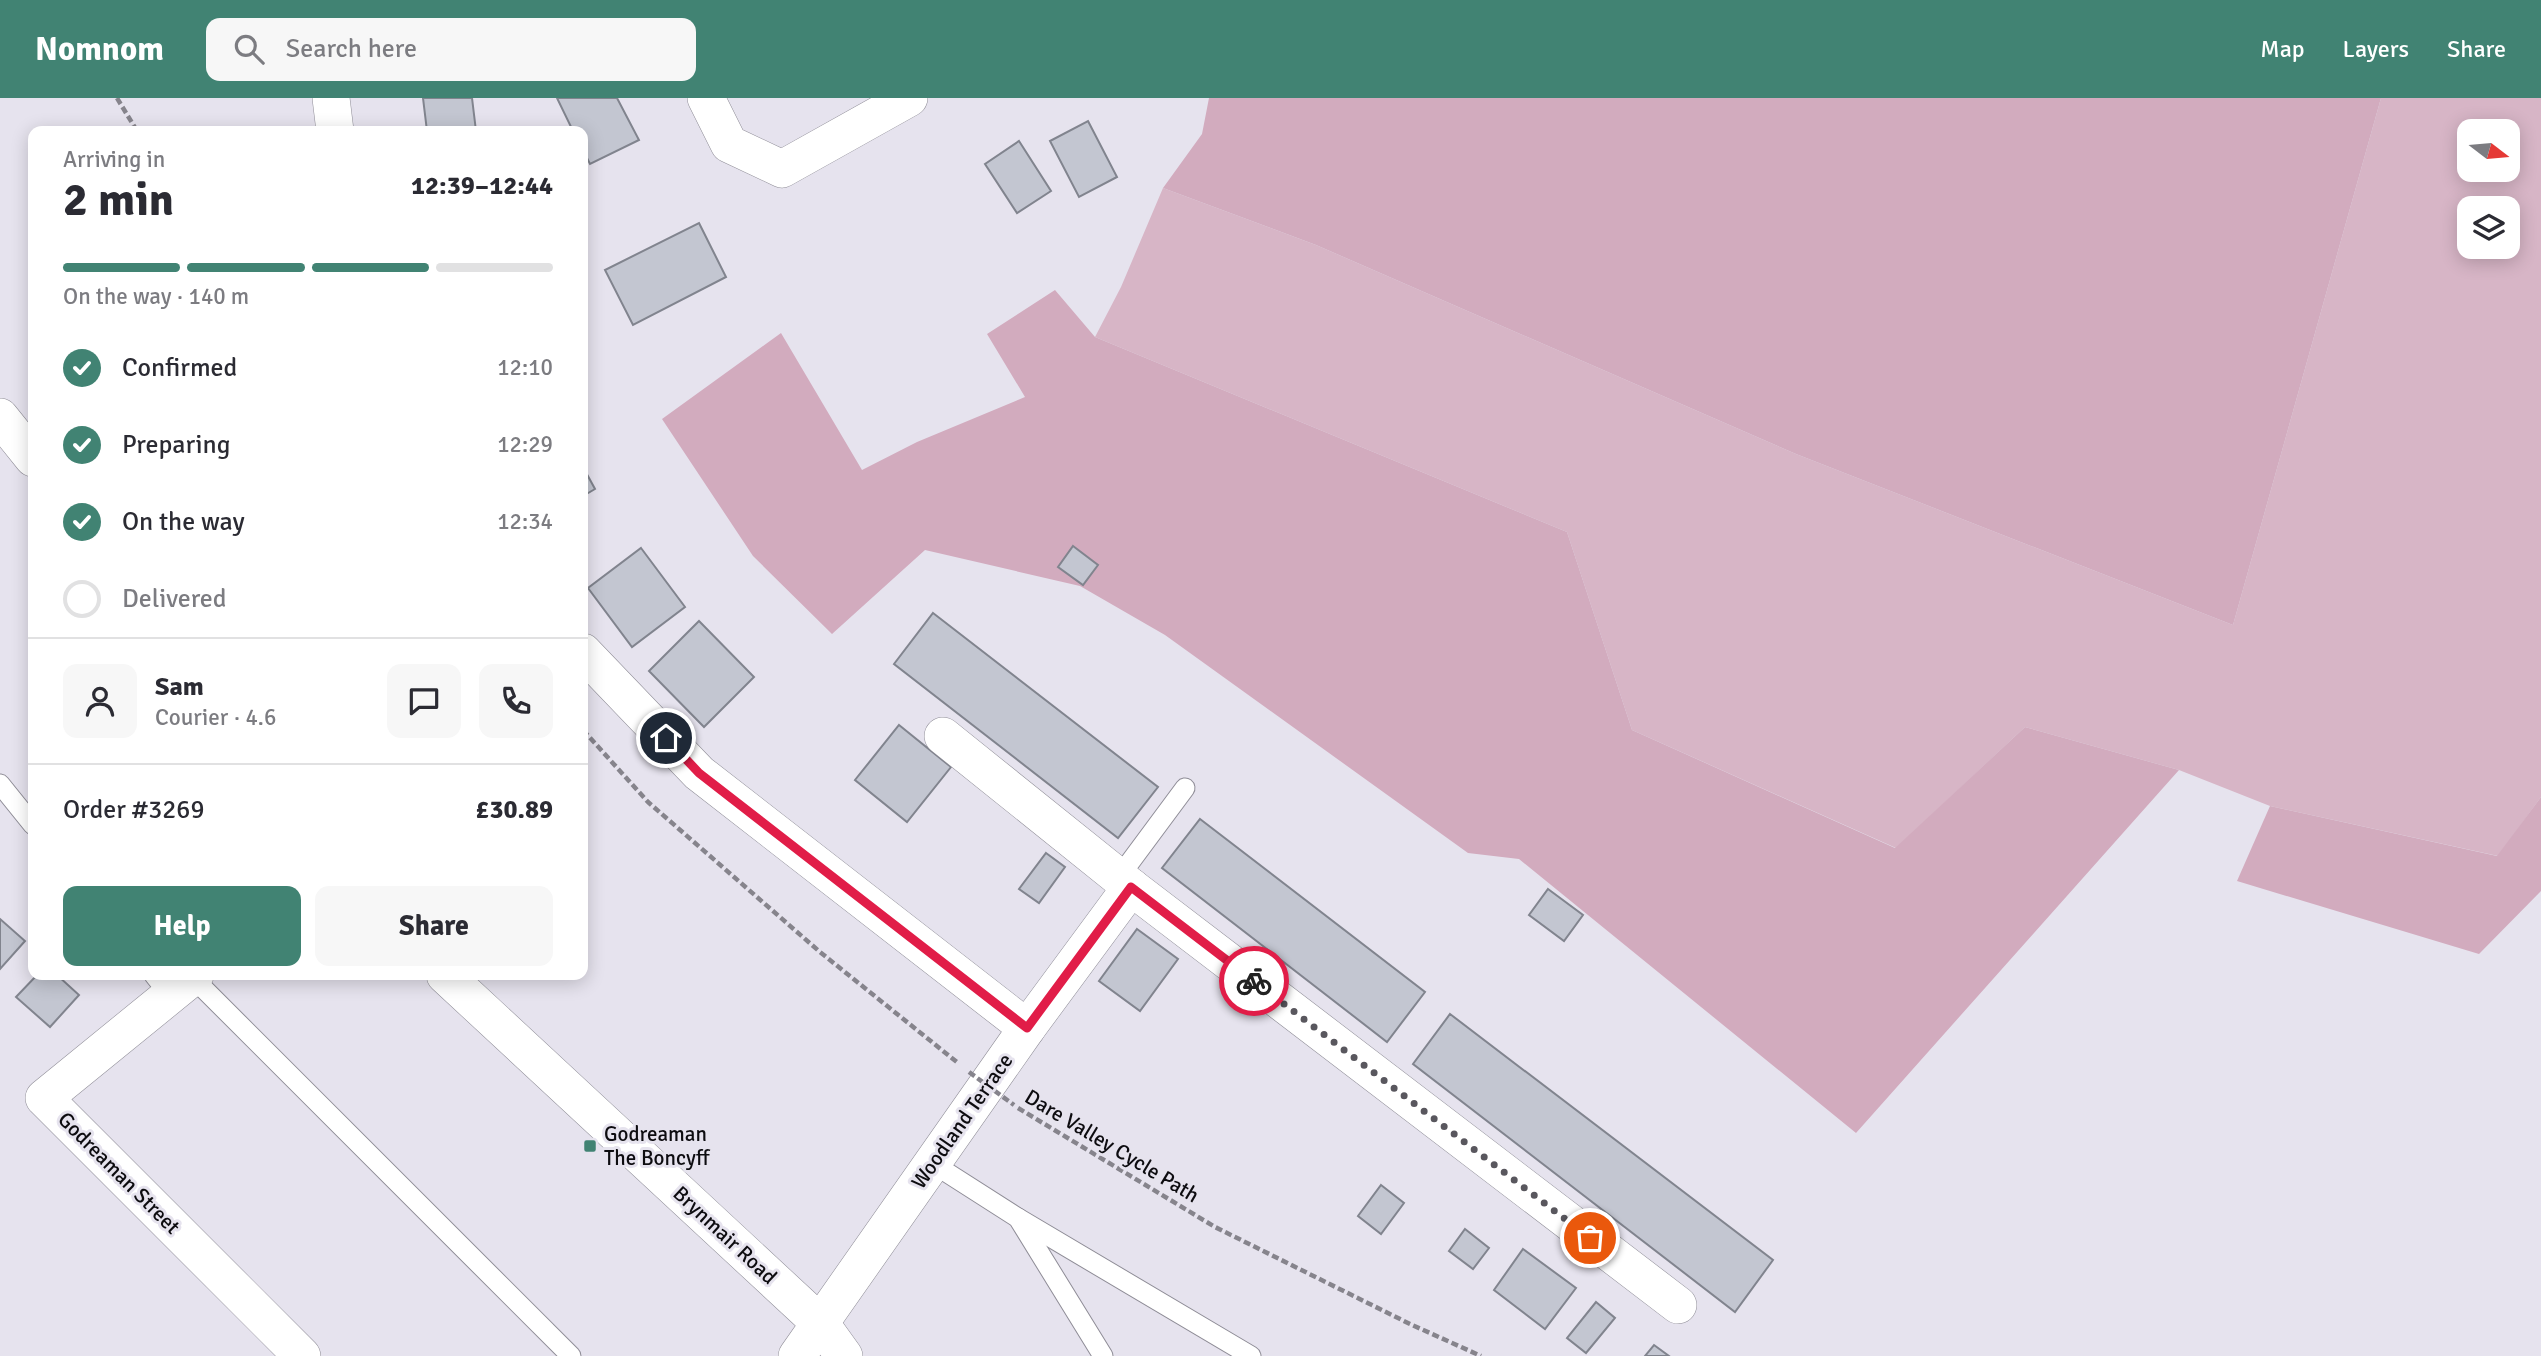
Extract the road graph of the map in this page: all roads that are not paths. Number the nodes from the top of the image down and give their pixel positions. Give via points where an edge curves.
1 (331, 98) edge
2 (706, 98) edge
3 (909, 98) edge
4 (334, 126) edge
5 (0, 417) edge
6 (28, 452) edge
7 (588, 657) edge
8 (943, 736) dead end
9 (0, 784) edge
10 (1185, 788) dead end
11 (28, 819) edge
12 (1125, 882) junction
13 (178, 980) edge
14 (450, 980) edge
15 (1027, 1028) junction
16 (932, 1163) junction
17 (1018, 1218) junction
18 (1678, 1305) dead end
19 (821, 1324) junction
20 (302, 1356) edge
21 (570, 1356) edge
22 (797, 1356) edge
23 (844, 1356) edge
24 (1102, 1356) edge
25 (1251, 1356) edge

1 - 4 street
2 - 3 street via 729,144 782,169
5 - 6 street
7 - 15 street via 699,773
8 - 12 street
9 - 11 lane
10 - 12 lane
12 - 15 street, Woodland Terrace
12 - 18 street
13 - 20 street, Godreaman Street via 44,1098
13 - 21 lane
14 - 19 street, Brynmair Road
15 - 16 street, Woodland Terrace
16 - 17 lane
16 - 19 street, Woodland Terrace
17 - 24 lane
17 - 25 lane
19 - 22 street, Woodland Terrace
19 - 23 street, Brynmair Road

